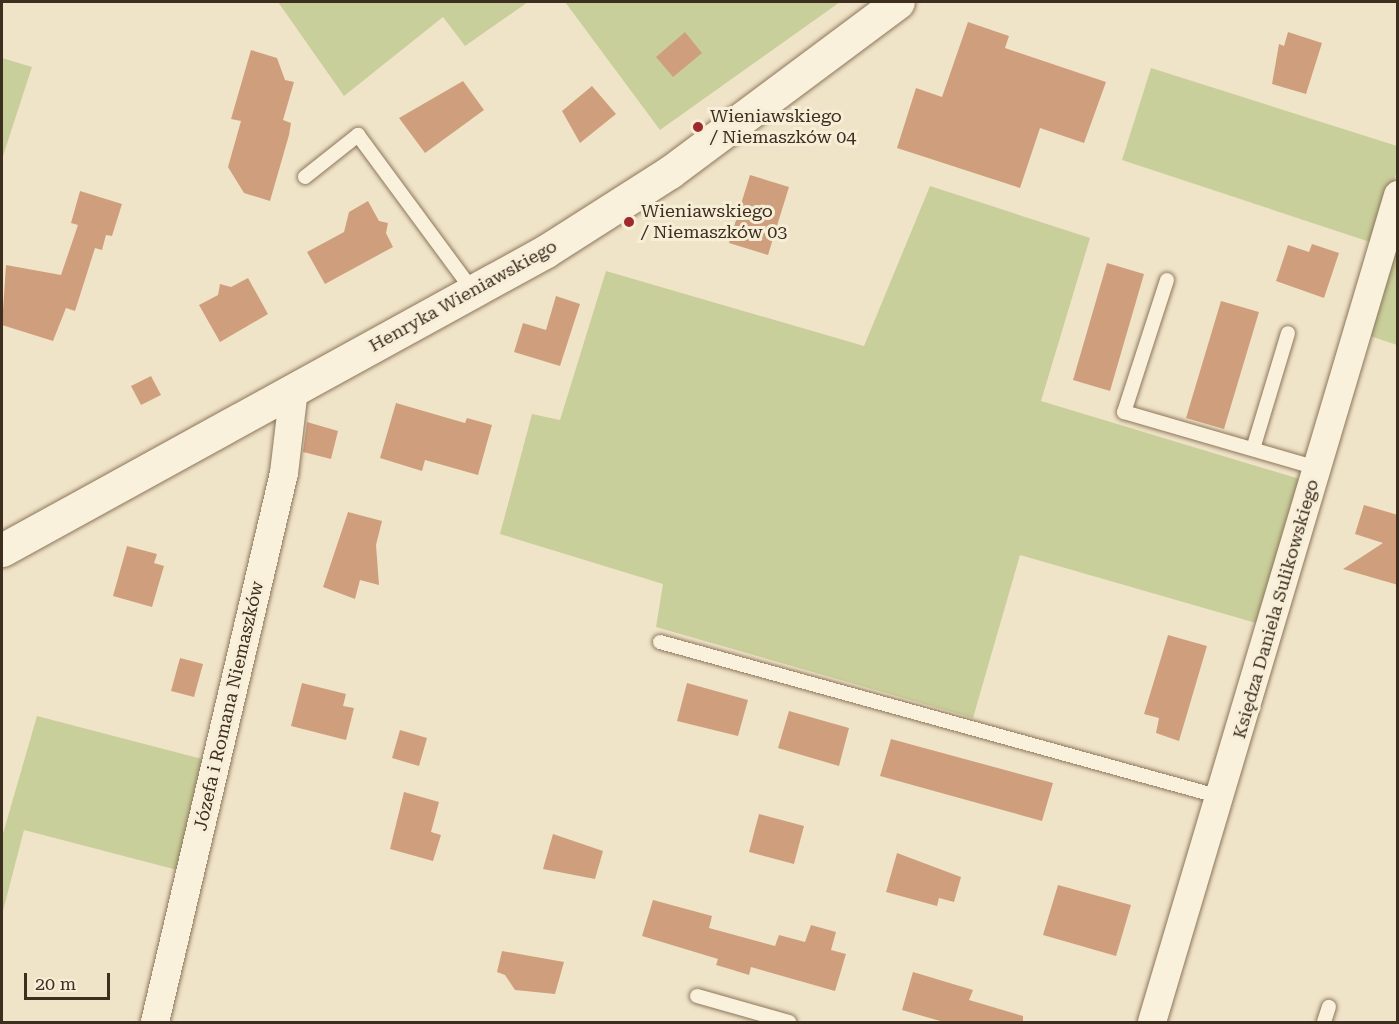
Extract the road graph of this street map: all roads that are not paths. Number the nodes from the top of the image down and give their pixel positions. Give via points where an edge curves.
1 (898, 2) edge
2 (305, 177) dead end
3 (1398, 195) edge
4 (1167, 280) dead end
5 (473, 291) junction
6 (1288, 333) dead end
7 (294, 389) junction
8 (1253, 449) junction
9 (1317, 468) junction
10 (2, 550) edge
11 (660, 642) dead end
12 (1221, 797) junction
13 (697, 996) dead end
14 (1329, 1007) dead end
15 (155, 1023) edge
16 (789, 1023) edge
17 (1152, 1023) edge
18 (1324, 1023) edge

1 - 5 street, Henryka Wieniawskiego via 670,172
2 - 5 lane via 358,135
3 - 9 street, Księdza Daniela Sulikowskiego
4 - 8 lane via 1124,412
5 - 7 street, Henryka Wieniawskiego
6 - 8 lane
7 - 10 street, Henryka Wieniawskiego
7 - 15 street, Józefa i Romana Niemaszków via 284,473
8 - 9 lane
9 - 12 street, Księdza Daniela Sulikowskiego
11 - 12 lane
12 - 17 street, Księdza Daniela Sulikowskiego
13 - 16 lane
14 - 18 lane

